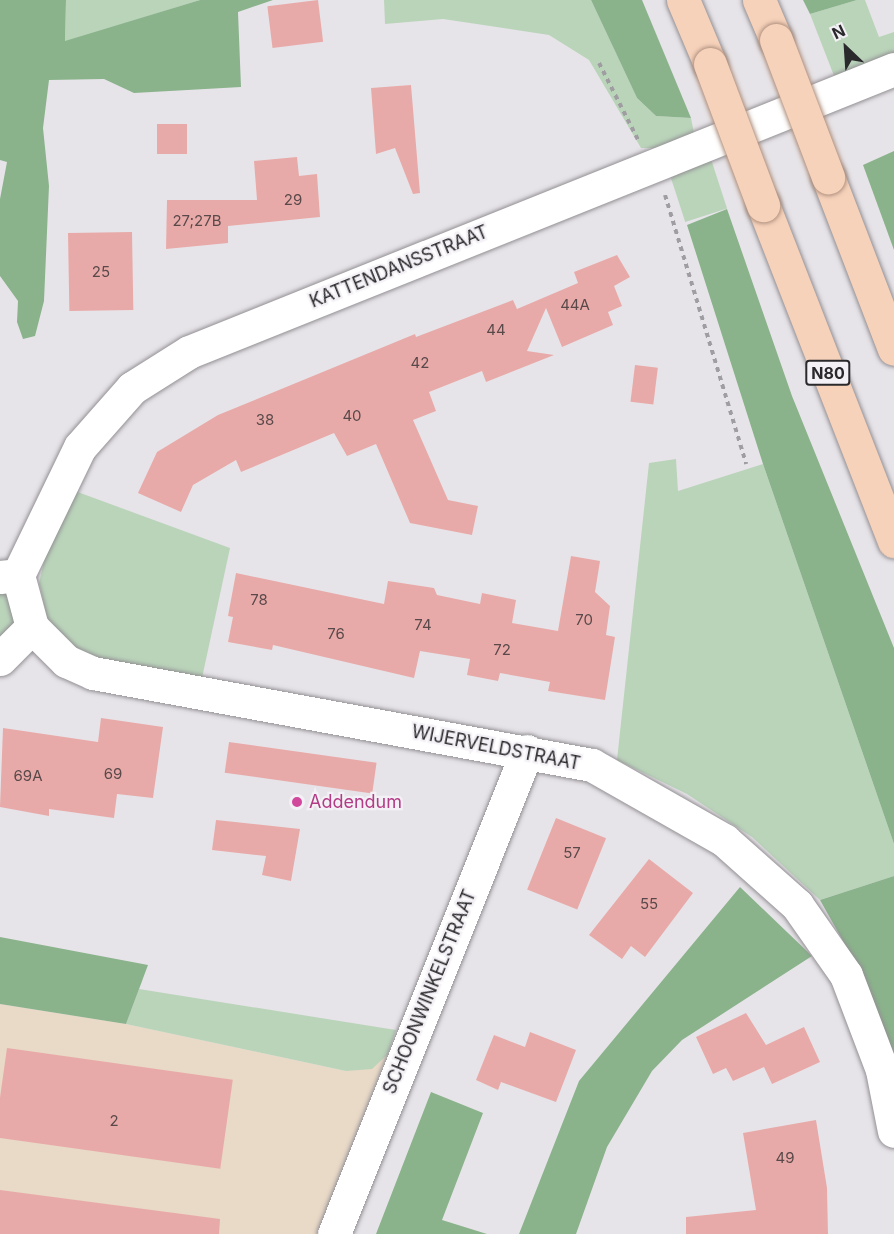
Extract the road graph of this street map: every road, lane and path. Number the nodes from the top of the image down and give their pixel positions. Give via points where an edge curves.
1 (683, 0) edge
2 (759, 0) edge
3 (599, 63) dead end
4 (892, 75) edge
5 (650, 167) junction
6 (894, 350) edge
7 (746, 464) dead end
8 (894, 541) edge
9 (9, 576) edge
10 (32, 627) junction
11 (0, 658) edge
12 (527, 751) junction
13 (894, 1131) edge
14 (334, 1234) edge

1 - 8 highway, N80, bridge
2 - 6 highway, bridge
3 - 5 path
4 - 5 street, KATTENDANSSTRAAT
5 - 7 path via 672,211
5 - 9 street, KATTENDANSSTRAAT via 189,352 132,388 80,447
9 - 10 street, WIJERVELDSTRAAT
10 - 11 street
10 - 12 street, WIJERVELDSTRAAT via 66,661 93,673
12 - 13 street, WIJERVELDSTRAAT via 592,765 644,792 724,840 797,904 846,975 882,1070
12 - 14 street, SCHOONWINKELSTRAAT

